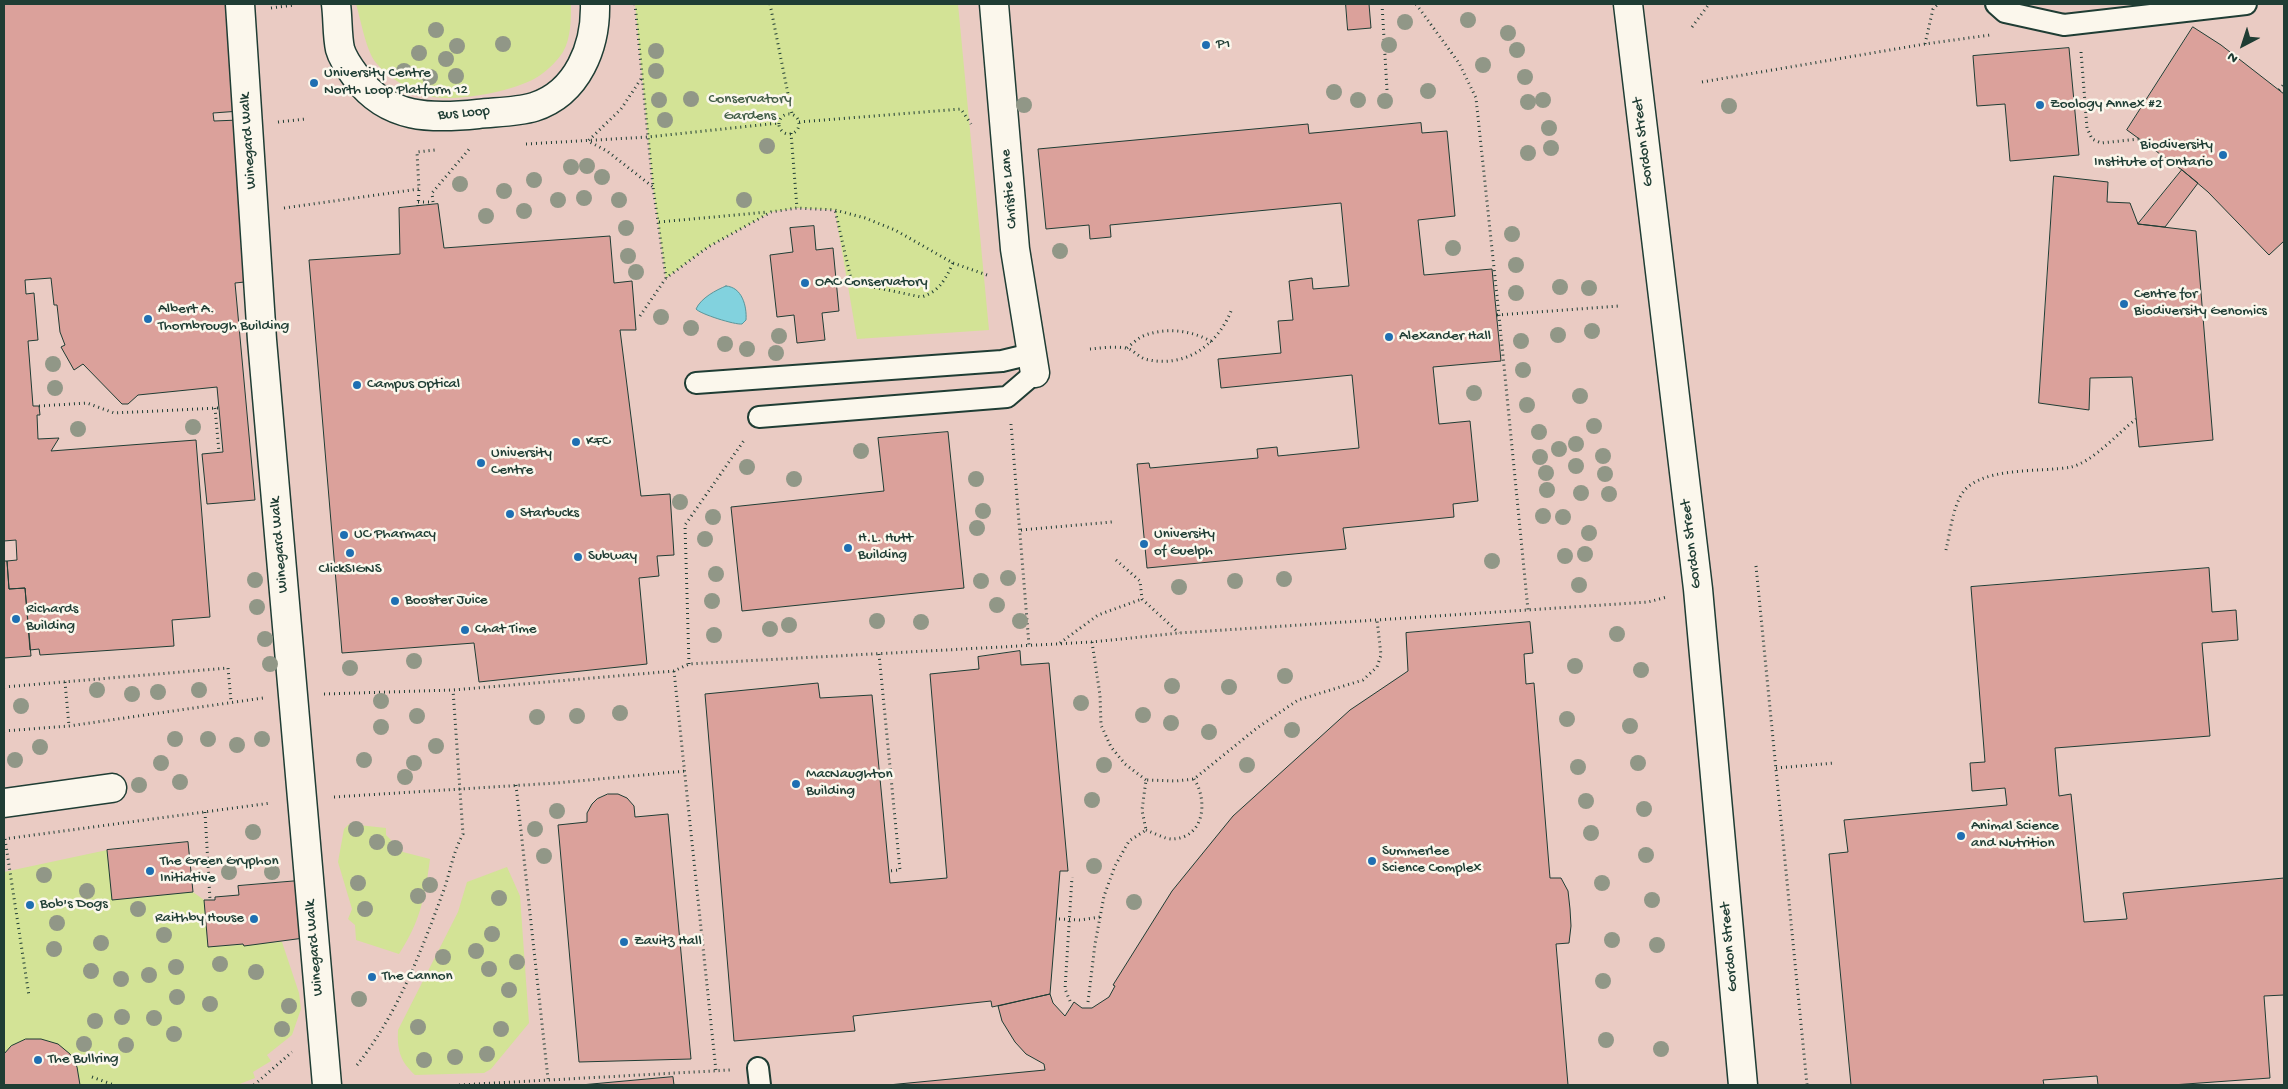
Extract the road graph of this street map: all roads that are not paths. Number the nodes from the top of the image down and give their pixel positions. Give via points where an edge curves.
1 (240, 4) edge
2 (336, 4) edge
3 (596, 4) edge
4 (994, 4) edge
5 (1628, 4) edge
6 (1996, 4) edge
7 (2246, 4) edge
8 (1033, 363) junction
9 (696, 383) dead end
10 (759, 418) road end
11 (112, 788) dead end
12 (4, 803) edge
13 (328, 1085) edge
14 (1743, 1085) edge

1 - 13 street, Winegard Walk via 262,340
2 - 3 street, Bus Loop via 341,51 349,68 374,96 389,106 427,117 532,107 548,101 574,79 584,61 595,26
4 - 8 street, Christie Lane via 1016,248
5 - 14 street, Gordon Street via 1698,589
6 - 7 lane via 2005,12 2027,19 2064,25
8 - 9 lane via 1002,361
8 - 10 lane via 1006,397
11 - 12 street

